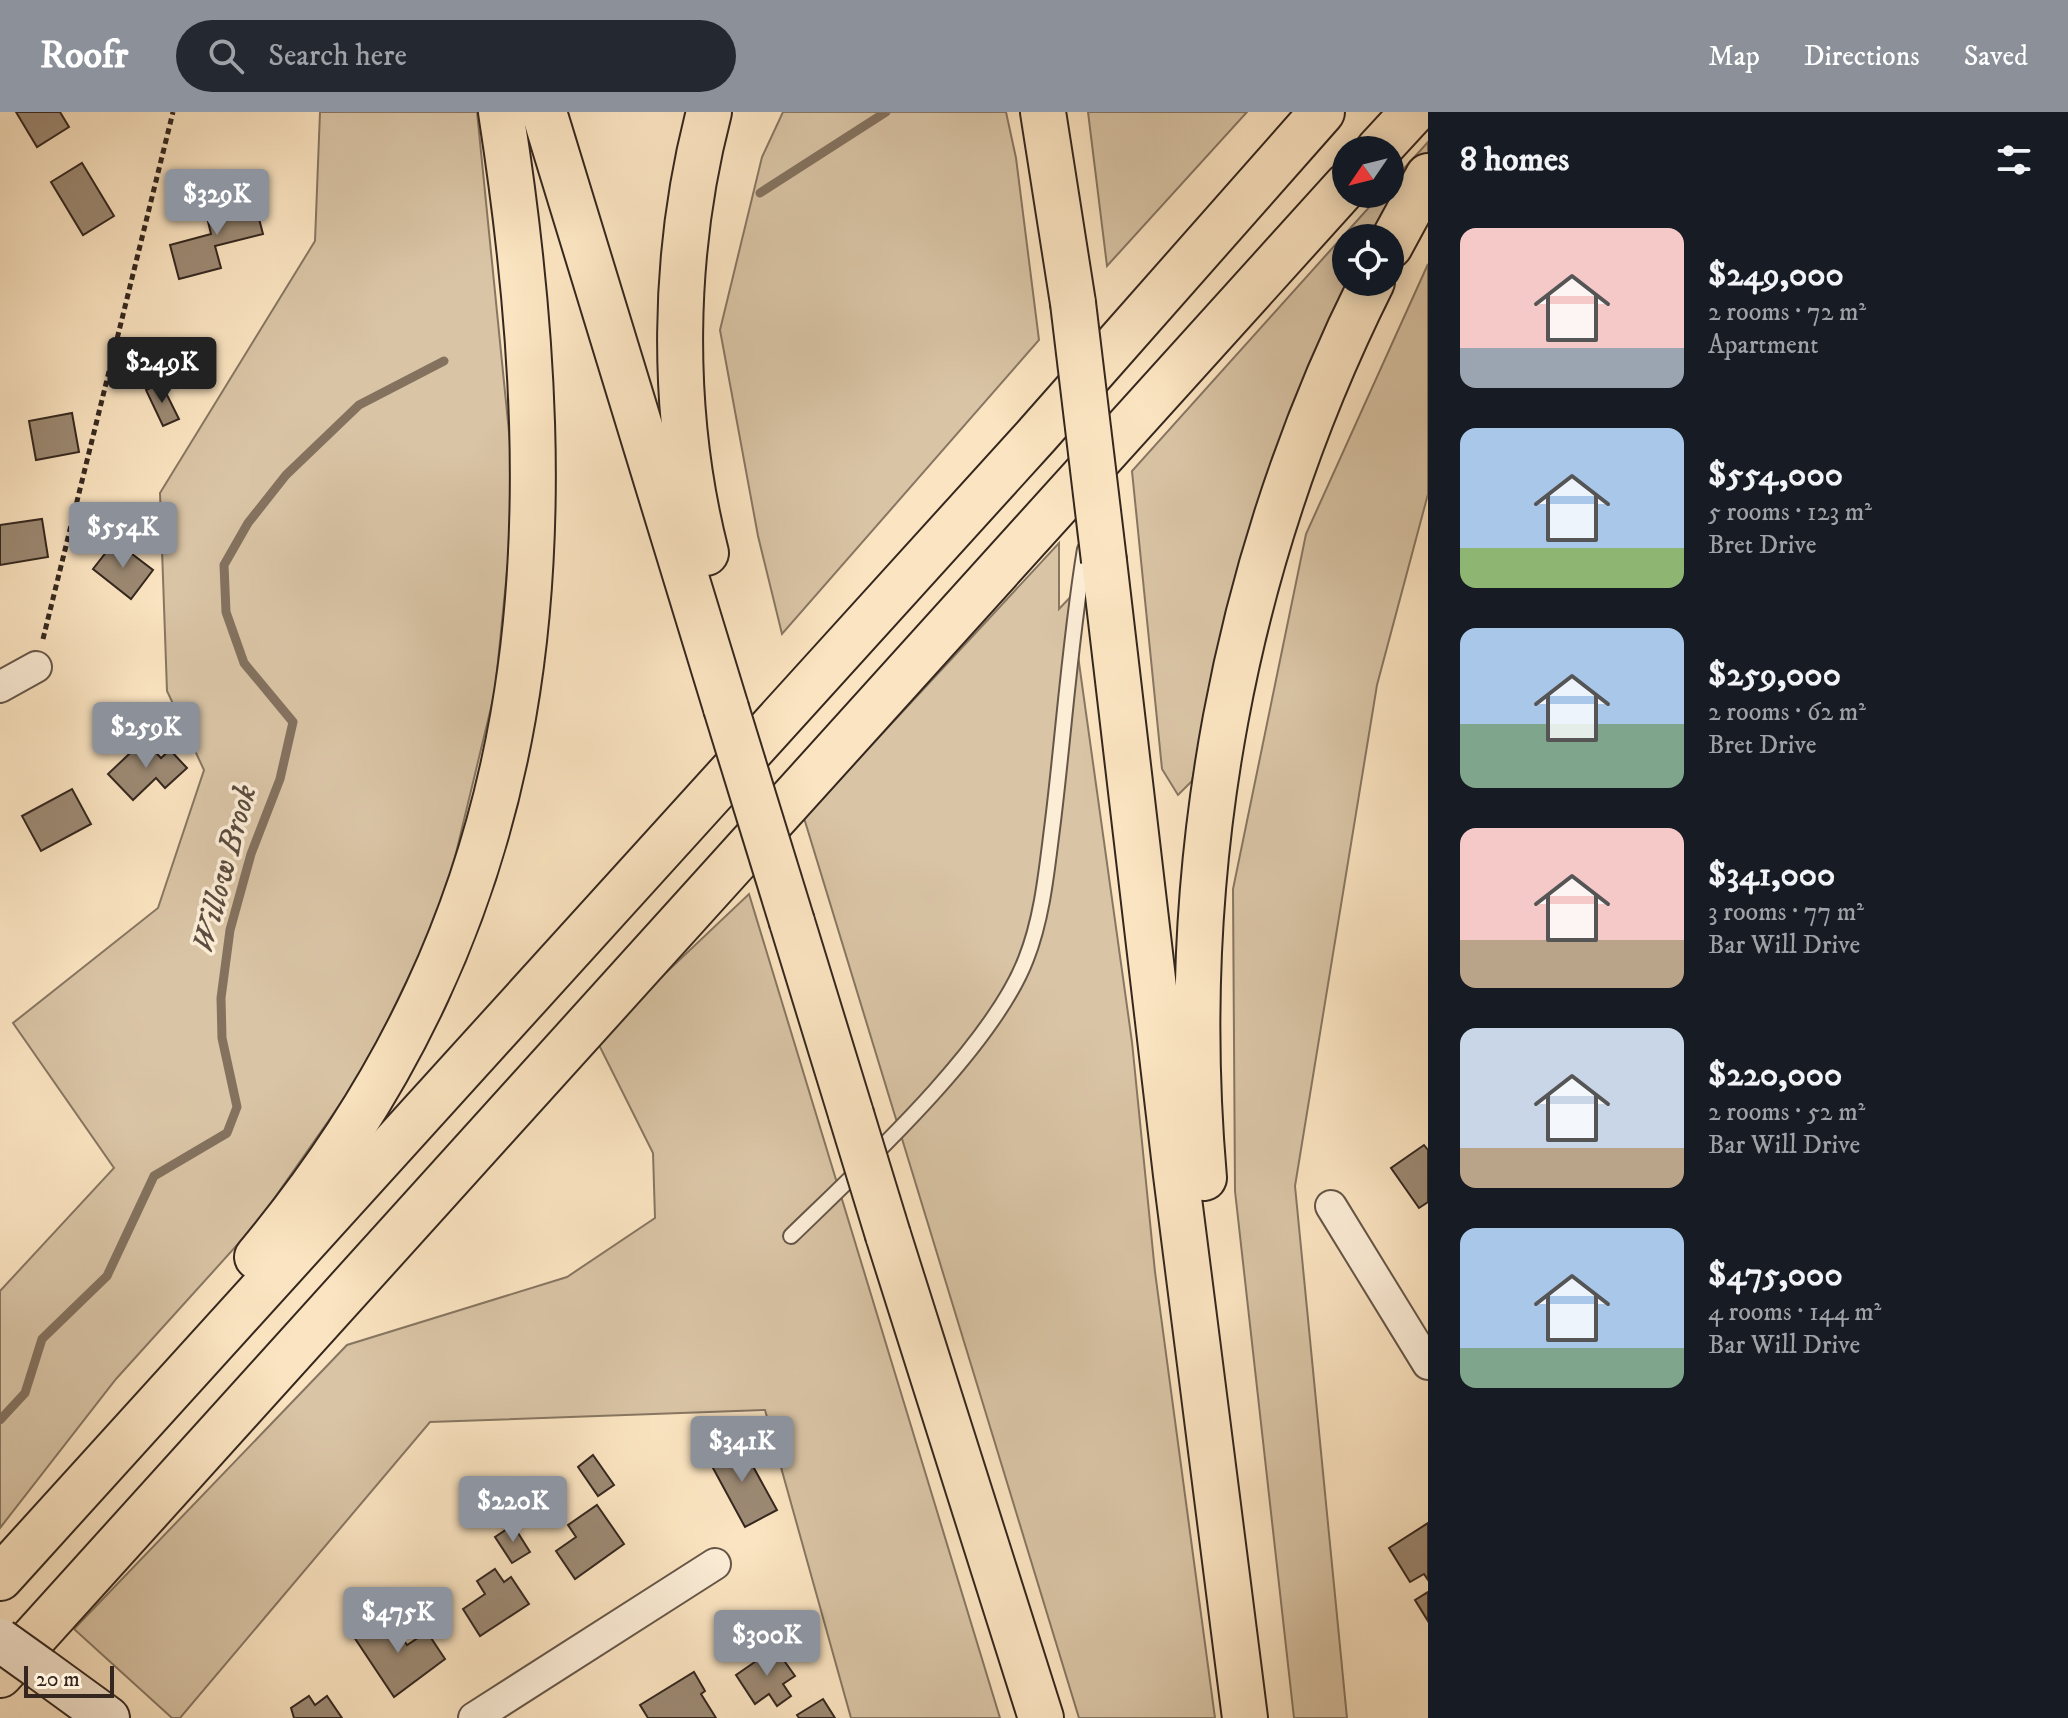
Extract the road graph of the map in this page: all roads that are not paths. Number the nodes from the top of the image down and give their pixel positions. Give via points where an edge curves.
1 (501, 112) edge
2 (544, 112) edge
3 (709, 112) edge
4 (1043, 112) edge
5 (1322, 112) edge
6 (1413, 112) edge
7 (1391, 136) edge
8 (1428, 176) edge
9 (1332, 202) edge
10 (1402, 224) edge
11 (1365, 296) edge
12 (1092, 575) junction
13 (36, 667) road end
14 (0, 687) edge
15 (724, 692) junction
16 (1331, 1206) dead end
17 (791, 1236) dead end
18 (1198, 1355) junction
19 (1428, 1364) edge
20 (161, 1404) junction
21 (715, 1564) dead end
22 (0, 1578) edge
23 (0, 1640) edge
24 (21, 1672) edge
25 (108, 1718) edge
26 (474, 1718) edge
27 (1041, 1718) edge
28 (1245, 1718) edge

1 - 20 highway via 524,301 533,525 524,657 504,774 451,941 396,1057 334,1157 207,1318
2 - 15 highway
3 - 15 highway via 690,209 682,370 691,477
4 - 12 highway, bridge via 1096,492
5 - 20 highway
6 - 7 highway
8 - 10 highway
9 - 24 highway
11 - 18 highway via 1283,488 1259,567 1222,731 1200,917 1200,1115 1212,1266
12 - 17 lane via 1048,860 1026,960 1001,1005 958,1062
12 - 18 highway
13 - 14 street
15 - 27 highway, bridge
16 - 19 street
18 - 28 highway
20 - 22 highway
21 - 26 street
23 - 24 street, bridge
24 - 25 street

